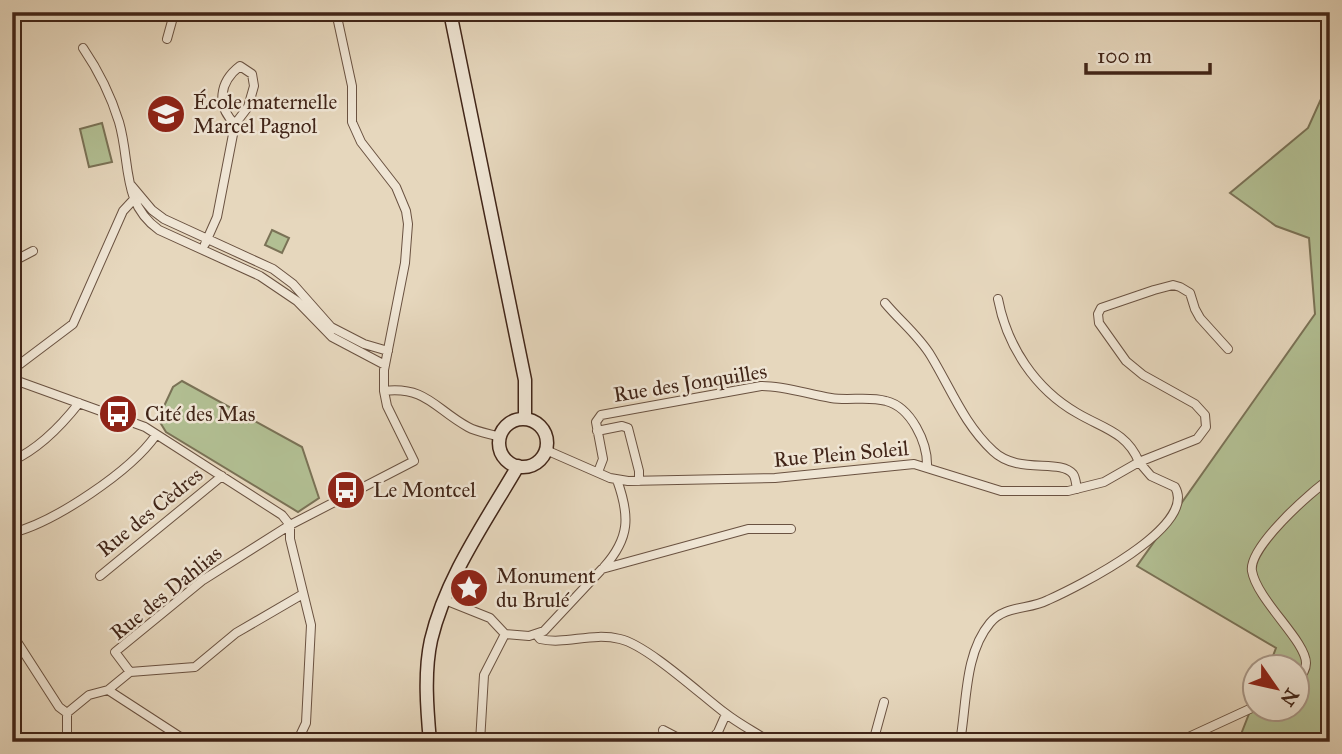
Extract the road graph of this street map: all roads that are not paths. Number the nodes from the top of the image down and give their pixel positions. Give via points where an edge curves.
1 (171, 12) edge
2 (336, 12) edge
3 (450, 12) edge
4 (167, 39) dead end
5 (83, 48) dead end
6 (235, 124) junction
7 (136, 197) junction
8 (208, 239) junction
9 (203, 250) junction
10 (33, 251) dead end
11 (12, 262) edge
12 (998, 299) dead end
13 (885, 303) dead end
14 (1228, 349) dead end
15 (388, 351) junction
16 (385, 365) junction
17 (12, 370) edge
18 (12, 379) edge
19 (384, 391) junction
20 (79, 404) junction
21 (525, 419) junction
22 (597, 431) junction
23 (156, 435) junction
24 (500, 437) junction
25 (546, 450) junction
26 (12, 461) edge
27 (1139, 462) junction
28 (518, 466) junction
29 (927, 467) junction
30 (598, 472) junction
31 (222, 476) junction
32 (1330, 479) edge
33 (617, 480) junction
34 (639, 481) junction
35 (1077, 489) junction
36 (290, 525) junction
37 (791, 529) dead end
38 (12, 533) edge
39 (602, 569) junction
40 (100, 576) dead end
41 (303, 594) junction
42 (445, 600) junction
43 (12, 634) edge
44 (505, 634) junction
45 (536, 634) junction
46 (1303, 652) edge
47 (130, 672) junction
48 (108, 690) junction
49 (884, 702) dead end
50 (67, 713) junction
51 (1240, 713) edge
52 (726, 714) junction
53 (663, 730) dead end
54 (674, 739) edge
55 (70, 742) edge
56 (188, 742) edge
57 (297, 742) edge
58 (430, 742) edge
59 (480, 742) edge
60 (686, 742) edge
61 (709, 742) edge
62 (770, 742) edge
63 (873, 742) edge
64 (961, 742) edge
65 (1178, 742) edge

1 - 4 street
2 - 15 street via 352,86 352,122 361,142 396,187 408,224
3 - 21 main road via 524,380
5 - 7 street via 118,120
6 - 6 street via 248,107 254,86 253,74 240,66 223,85 223,108
6 - 8 street via 217,217
7 - 8 street via 164,219
7 - 9 street via 144,219
7 - 17 street via 123,211 74,324
8 - 9 street
8 - 15 street via 293,284 331,327 347,337
9 - 16 street via 286,291 332,337
10 - 11 street
12 - 27 street via 1008,333 1034,377 1066,405 1126,440
13 - 35 street via 926,348 960,410 991,450 1014,464 1067,470 1075,477
14 - 27 street, Rue Plein Soleil via 1200,318 1190,293 1180,286 1101,308 1099,323 1126,361 1205,415 1203,433 1197,439
15 - 16 street
16 - 19 street
18 - 20 street
19 - 24 street via 402,388 424,396 469,428
19 - 36 street via 390,414 414,461
20 - 23 street
20 - 26 street via 64,423
21 - 24 main road via 509,424
21 - 25 main road via 543,429
22 - 29 street, Rue des Jonquilles via 601,415 779,386 836,399 893,404 921,436
22 - 30 street, Rue des Jonquilles via 603,459
22 - 34 street via 628,428
23 - 31 street
23 - 38 street via 119,473 41,522
24 - 28 main road via 501,453
25 - 28 main road via 533,465
25 - 30 street, Rue Plein Soleil
27 - 35 street, Rue Plein Soleil via 1104,482
27 - 64 street via 1151,476 1175,487 1177,507 1159,530 1116,565 1047,601 1007,611 990,623 972,661
28 - 42 main road via 464,557
29 - 34 street, Rue Plein Soleil via 914,464 775,478
29 - 35 street, Rue Plein Soleil via 1001,491
30 - 33 street, Rue Plein Soleil
31 - 36 street
31 - 40 street, Rue des Cèdres
32 - 46 street via 1312,491 1252,558 1262,594
33 - 34 street, Rue Plein Soleil
33 - 39 street via 626,515 625,532
36 - 41 street
36 - 47 street, Rue des Dahlias via 203,580 116,652
37 - 39 street via 748,529
39 - 45 street via 552,624
41 - 47 street via 236,633 195,667
41 - 57 street via 311,625 306,723
42 - 44 street via 490,618
42 - 58 main road via 431,641
43 - 50 street
44 - 45 street
44 - 59 street via 484,676
45 - 52 street via 540,639 558,641 601,636 630,642
47 - 48 street
48 - 50 street via 89,695
48 - 56 street
49 - 63 street
50 - 55 street
51 - 65 street
52 - 61 street
52 - 62 street
53 - 54 street
54 - 60 street

